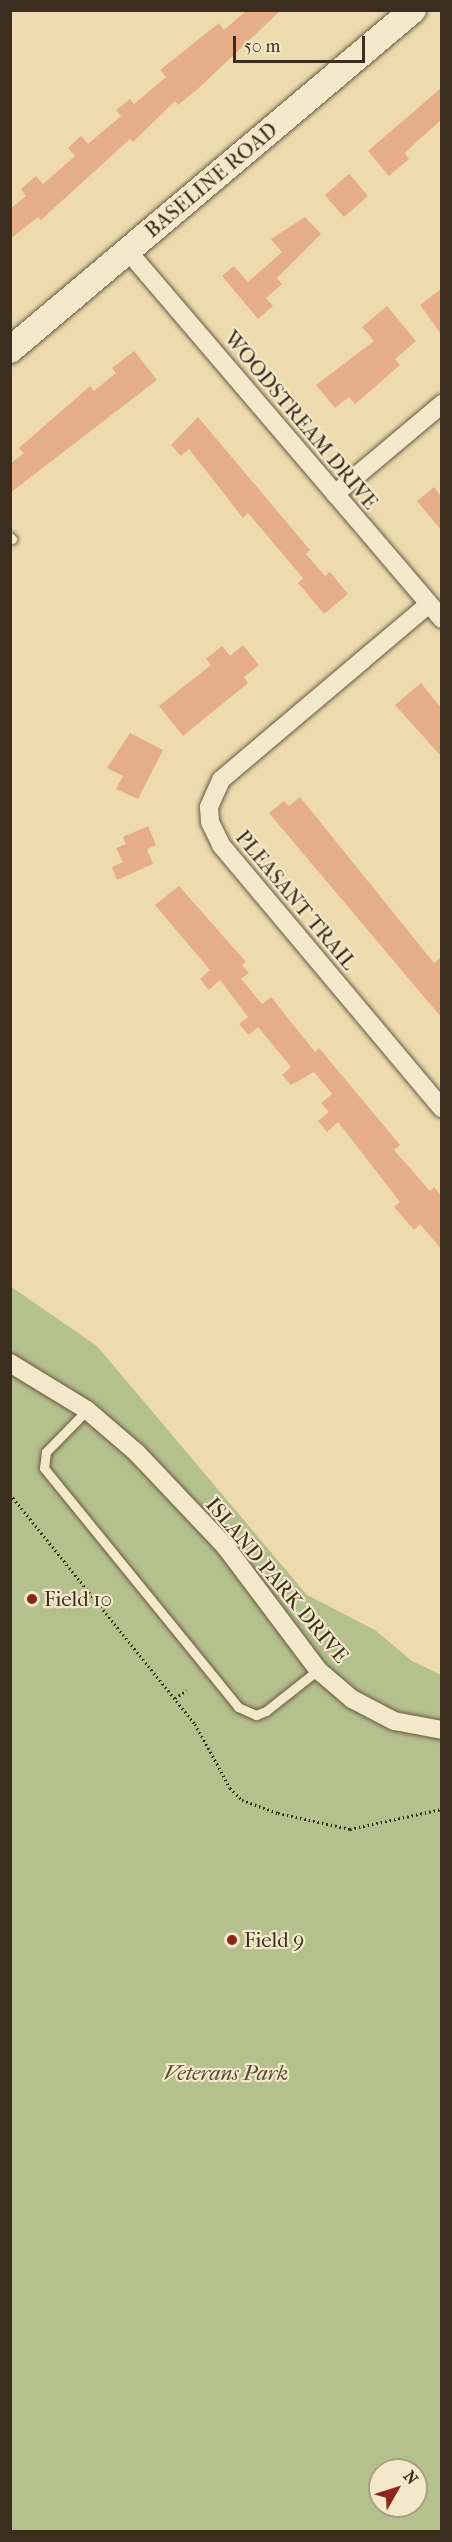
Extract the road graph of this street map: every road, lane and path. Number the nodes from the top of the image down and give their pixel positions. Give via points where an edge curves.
1 (413, 10) edge
2 (127, 250) junction
3 (10, 350) edge
4 (441, 404) edge
5 (335, 494) junction
6 (429, 604) junction
7 (441, 619) edge
8 (441, 1108) edge
9 (10, 1363) edge
10 (87, 1410) junction
11 (10, 1494) edge
12 (318, 1670) junction
13 (187, 1690) dead end
14 (175, 1698) junction
15 (441, 1730) edge
16 (441, 1809) edge

1 - 2 street, BASELINE ROAD
2 - 3 street, BASELINE ROAD
2 - 5 street, WOODSTREAM DRIVE
4 - 5 street
5 - 6 street, WOODSTREAM DRIVE
6 - 7 street, WOODSTREAM DRIVE
6 - 8 street, PLEASANT TRAIL via 221,780 209,807 210,822 221,845
9 - 10 street, ISLAND PARK DRIVE
10 - 12 street, ISLAND PARK DRIVE via 137,1453 225,1546
10 - 12 lane via 46,1452 44,1468 238,1707 256,1715 266,1711
11 - 14 path
12 - 15 street, ISLAND PARK DRIVE via 352,1699 394,1721
13 - 14 path
14 - 16 path via 242,1800 278,1813 350,1829

